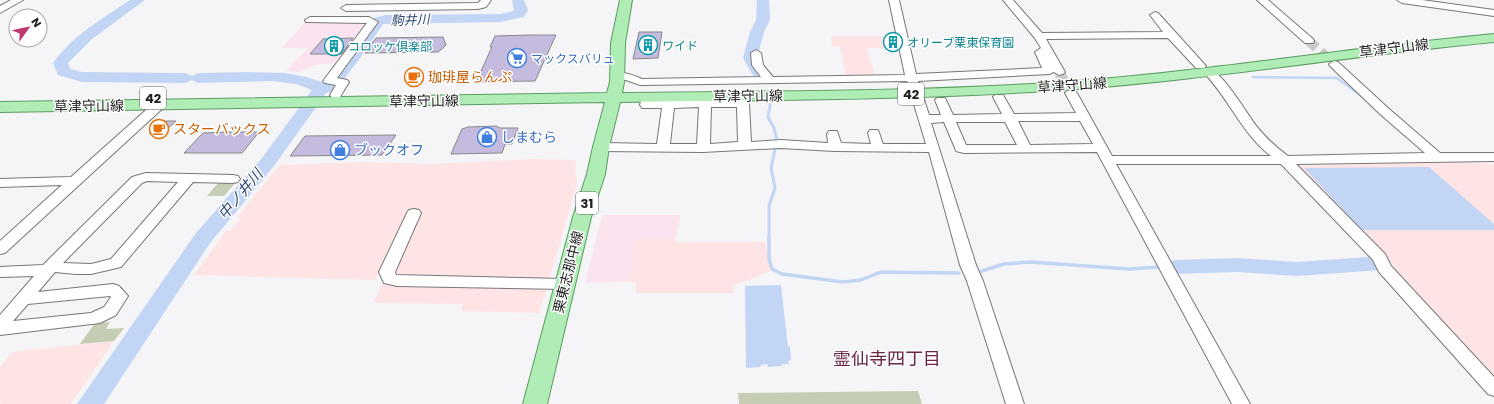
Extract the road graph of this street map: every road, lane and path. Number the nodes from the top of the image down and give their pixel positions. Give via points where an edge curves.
1 (18, 0) edge
2 (354, 0) edge
3 (486, 0) edge
4 (626, 0) edge
5 (894, 0) edge
6 (1008, 0) edge
7 (1262, 0) edge
8 (1402, 0) edge
9 (346, 8) junction
10 (0, 10) edge
11 (1494, 13) edge
12 (1155, 15) dead end
13 (337, 17) dead end
14 (310, 20) dead end
15 (1494, 32) edge
16 (1170, 35) junction
17 (1039, 36) junction
18 (1494, 38) edge
19 (1309, 41) tunnel mouth
20 (1047, 50) junction
21 (756, 53) dead end
22 (1334, 64) tunnel mouth
23 (1205, 69) junction
24 (1058, 79) junction
25 (770, 80) junction
26 (913, 86) junction
27 (615, 88) junction
28 (332, 91) junction
29 (1071, 93) tunnel mouth
30 (647, 96) junction
31 (999, 97) dead end
32 (0, 99) edge
33 (305, 99) junction
34 (742, 100) junction
35 (941, 100) dead end
36 (705, 104) junction
37 (159, 105) junction
38 (668, 105) junction
39 (0, 107) edge
40 (1079, 117) junction
41 (1010, 118) junction
42 (925, 119) junction
43 (949, 119) junction
44 (874, 133) dead end
45 (833, 134) dead end
46 (745, 146) junction
47 (601, 147) junction
48 (835, 147) junction
49 (878, 147) junction
50 (663, 148) junction
51 (703, 148) junction
52 (934, 148) junction
53 (1025, 148) junction
54 (1100, 148) junction
55 (1437, 157) junction
56 (1494, 157) edge
57 (1108, 160) junction
58 (1285, 160) junction
59 (189, 178) junction
60 (233, 179) dead end
61 (76, 181) junction
62 (0, 183) edge
63 (414, 213) dead end
64 (0, 249) edge
65 (49, 268) junction
66 (0, 272) edge
67 (566, 284) junction
68 (23, 299) junction
69 (0, 327) edge
70 (1494, 389) edge
71 (535, 404) edge
72 (1016, 404) edge
73 (1241, 404) edge

1 - 10 street
2 - 9 street
3 - 9 street via 483,5 478,6
4 - 27 main road, 栗東志那中線 / 31 via 618,43
5 - 26 street
6 - 17 street
7 - 19 street
8 - 11 street
9 - 13 street
12 - 16 street
14 - 28 street via 373,22 329,81
15 - 23 main road, 草津守山線 / 42 via 1354,44
16 - 17 street
16 - 23 street
17 - 20 street
18 - 23 main road, 草津守山線 / 42
20 - 24 street
20 - 26 street via 1040,52 1049,71
21 - 25 street via 757,66
22 - 55 street
23 - 24 main road, 草津守山線 / 42
23 - 26 main road, 草津守山線 / 42
23 - 58 street via 1232,99 1256,133 1276,155
24 - 26 main road, 草津守山線 / 42
24 - 40 street
25 - 26 street
25 - 27 street via 640,82 628,77
26 - 27 main road, 草津守山線 / 42
26 - 34 main road, 草津守山線 / 42
26 - 42 street
27 - 28 main road, 草津守山線 / 42
27 - 30 main road, 草津守山線 / 42
27 - 47 main road, 栗東志那中線 / 31
28 - 33 main road, 草津守山線 / 42
29 - 40 street
30 - 34 main road, 草津守山線 / 42
30 - 38 street via 646,105
31 - 41 street
32 - 33 main road, 草津守山線 / 42
33 - 37 main road, 草津守山線 / 42
34 - 36 street
34 - 46 street
35 - 43 street
36 - 38 street
36 - 51 street
37 - 39 main road, 草津守山線 / 42
37 - 61 street
38 - 50 street
40 - 41 street
40 - 54 street
41 - 43 street
41 - 53 street
42 - 43 street
42 - 52 street
43 - 53 street via 961,148
44 - 49 street
45 - 48 street
46 - 48 street via 776,144
46 - 51 street
47 - 50 street
47 - 67 main road, 栗東志那中線 / 31 via 595,180 582,217
48 - 49 street
49 - 52 street
50 - 51 street
52 - 72 street via 968,265
53 - 54 street
54 - 57 street
55 - 56 street
55 - 58 street
57 - 58 street
57 - 73 street
58 - 70 street via 1380,258 1384,268
59 - 60 street
59 - 65 street via 146,177 137,180
59 - 65 street via 116,263 102,268
61 - 62 street
61 - 64 street
63 - 67 street via 386,272 390,279
65 - 66 street
65 - 68 street
67 - 71 main road, 栗東志那中線 / 31
68 - 69 street
68 - 69 street via 113,290 120,296 110,311 94,319

